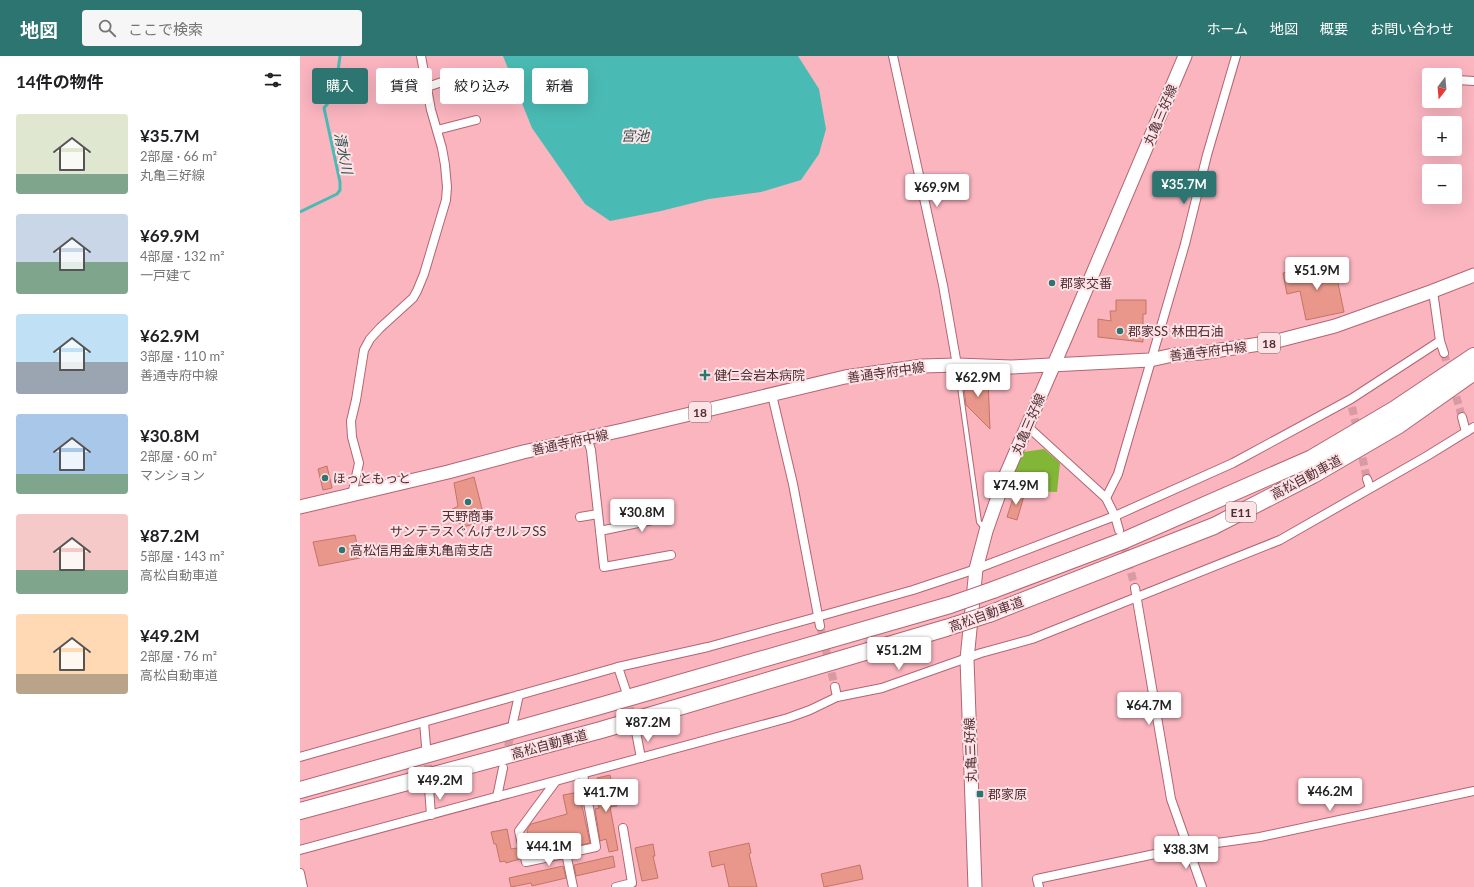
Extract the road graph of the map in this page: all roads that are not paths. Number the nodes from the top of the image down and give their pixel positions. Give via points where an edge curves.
1 (421, 56) edge
2 (893, 56) edge
3 (1185, 56) edge
4 (1236, 56) edge
5 (423, 68) edge
6 (1462, 80) edge
7 (1474, 81) edge
8 (430, 104) edge
9 (476, 120) dead end
10 (437, 130) junction
11 (1474, 275) edge
12 (1433, 291) junction
13 (1440, 341) junction
14 (1444, 353) tunnel mouth
15 (1474, 356) edge
16 (1150, 360) junction
17 (957, 365) junction
18 (1054, 365) junction
19 (1474, 372) edge
20 (772, 395) junction
21 (1462, 417) tunnel mouth
22 (1027, 426) junction
23 (1474, 427) edge
24 (1466, 432) junction
25 (587, 437) junction
26 (1367, 479) tunnel mouth
27 (1370, 488) junction
28 (352, 495) junction
29 (1106, 498) junction
30 (300, 507) edge
31 (656, 512) dead end
32 (598, 514) junction
33 (1115, 516) junction
34 (580, 517) dead end
35 (1119, 530) tunnel mouth
36 (600, 531) junction
37 (986, 531) junction
38 (671, 555) dead end
39 (976, 569) junction
40 (1136, 588) tunnel mouth
41 (1137, 598) junction
42 (817, 617) junction
43 (820, 626) tunnel mouth
44 (966, 659) junction
45 (618, 668) junction
46 (835, 687) tunnel mouth
47 (626, 691) tunnel mouth
48 (520, 696) junction
49 (837, 697) junction
50 (424, 722) junction
51 (513, 722) tunnel mouth
52 (636, 732) tunnel mouth
53 (426, 746) tunnel mouth
54 (300, 757) edge
55 (641, 758) junction
56 (503, 768) tunnel mouth
57 (583, 774) junction
58 (556, 781) junction
59 (429, 788) tunnel mouth
60 (300, 790) edge
61 (1474, 791) edge
62 (498, 797) junction
63 (300, 811) edge
64 (431, 815) junction
65 (623, 828) dead end
66 (1188, 847) junction
67 (300, 850) edge
68 (566, 853) junction
69 (300, 873) edge
70 (303, 887) edge
71 (573, 887) edge
72 (616, 887) edge
73 (975, 887) edge
74 (1039, 887) edge
75 (1202, 887) edge

1 - 5 street
2 - 17 street via 943,285
3 - 18 main road, 丸亀三好線
4 - 16 street via 1207,155 1185,244
6 - 7 street
8 - 10 street
9 - 10 street
10 - 28 street via 445,165 446,200 417,291 413,298 370,339 364,350 351,421 352,437 359,463
11 - 12 main road, 善通寺府中線 / 18
12 - 13 street
12 - 16 main road, 善通寺府中線 / 18 via 1335,326 1273,342
13 - 14 street
13 - 33 street via 1352,403 1233,463
15 - 60 highway, 高松自動車道 / E11, bridge via 1394,409 1312,458 1125,540 993,590 950,605 593,709
16 - 18 main road, 善通寺府中線 / 18
16 - 29 street via 1118,474
17 - 18 main road, 善通寺府中線 / 18
17 - 20 main road, 善通寺府中線 / 18 via 870,372
17 - 37 lane via 979,522
18 - 22 main road, 丸亀三好線
19 - 63 highway, 高松自動車道 / E11, bridge via 1399,425 1313,475 1214,526 989,614 601,730
20 - 25 main road, 善通寺府中線 / 18
20 - 42 street via 794,484
21 - 24 street
22 - 29 street
22 - 37 main road, 丸亀三好線
23 - 24 street
24 - 27 street
25 - 28 main road, 善通寺府中線 / 18
25 - 32 street via 591,450
26 - 27 street
27 - 41 street via 1280,540
28 - 30 main road, 善通寺府中線 / 18
29 - 33 street
31 - 36 street via 657,520
32 - 34 street
32 - 36 street
33 - 35 street
33 - 39 street
36 - 38 street via 604,567
37 - 39 main road, 丸亀三好線
39 - 42 street via 914,590
39 - 44 main road, 丸亀三好線
40 - 41 street
41 - 44 street via 1032,639
41 - 66 street via 1171,799
42 - 43 street
42 - 45 street via 708,647
44 - 49 street via 882,688
44 - 73 main road, 丸亀三好線
45 - 47 street
45 - 48 street
46 - 49 street
48 - 50 street
48 - 51 street
49 - 55 street via 788,718
50 - 53 street
50 - 54 street
52 - 55 street
55 - 57 street
56 - 62 street
57 - 58 street
57 - 68 street via 596,846
58 - 62 street
58 - 68 street via 519,831 526,862
59 - 64 street
61 - 66 street via 1260,837
62 - 64 street
64 - 67 street
65 - 72 street via 632,883
66 - 74 street via 1036,879
66 - 75 street
68 - 71 street
69 - 70 street

